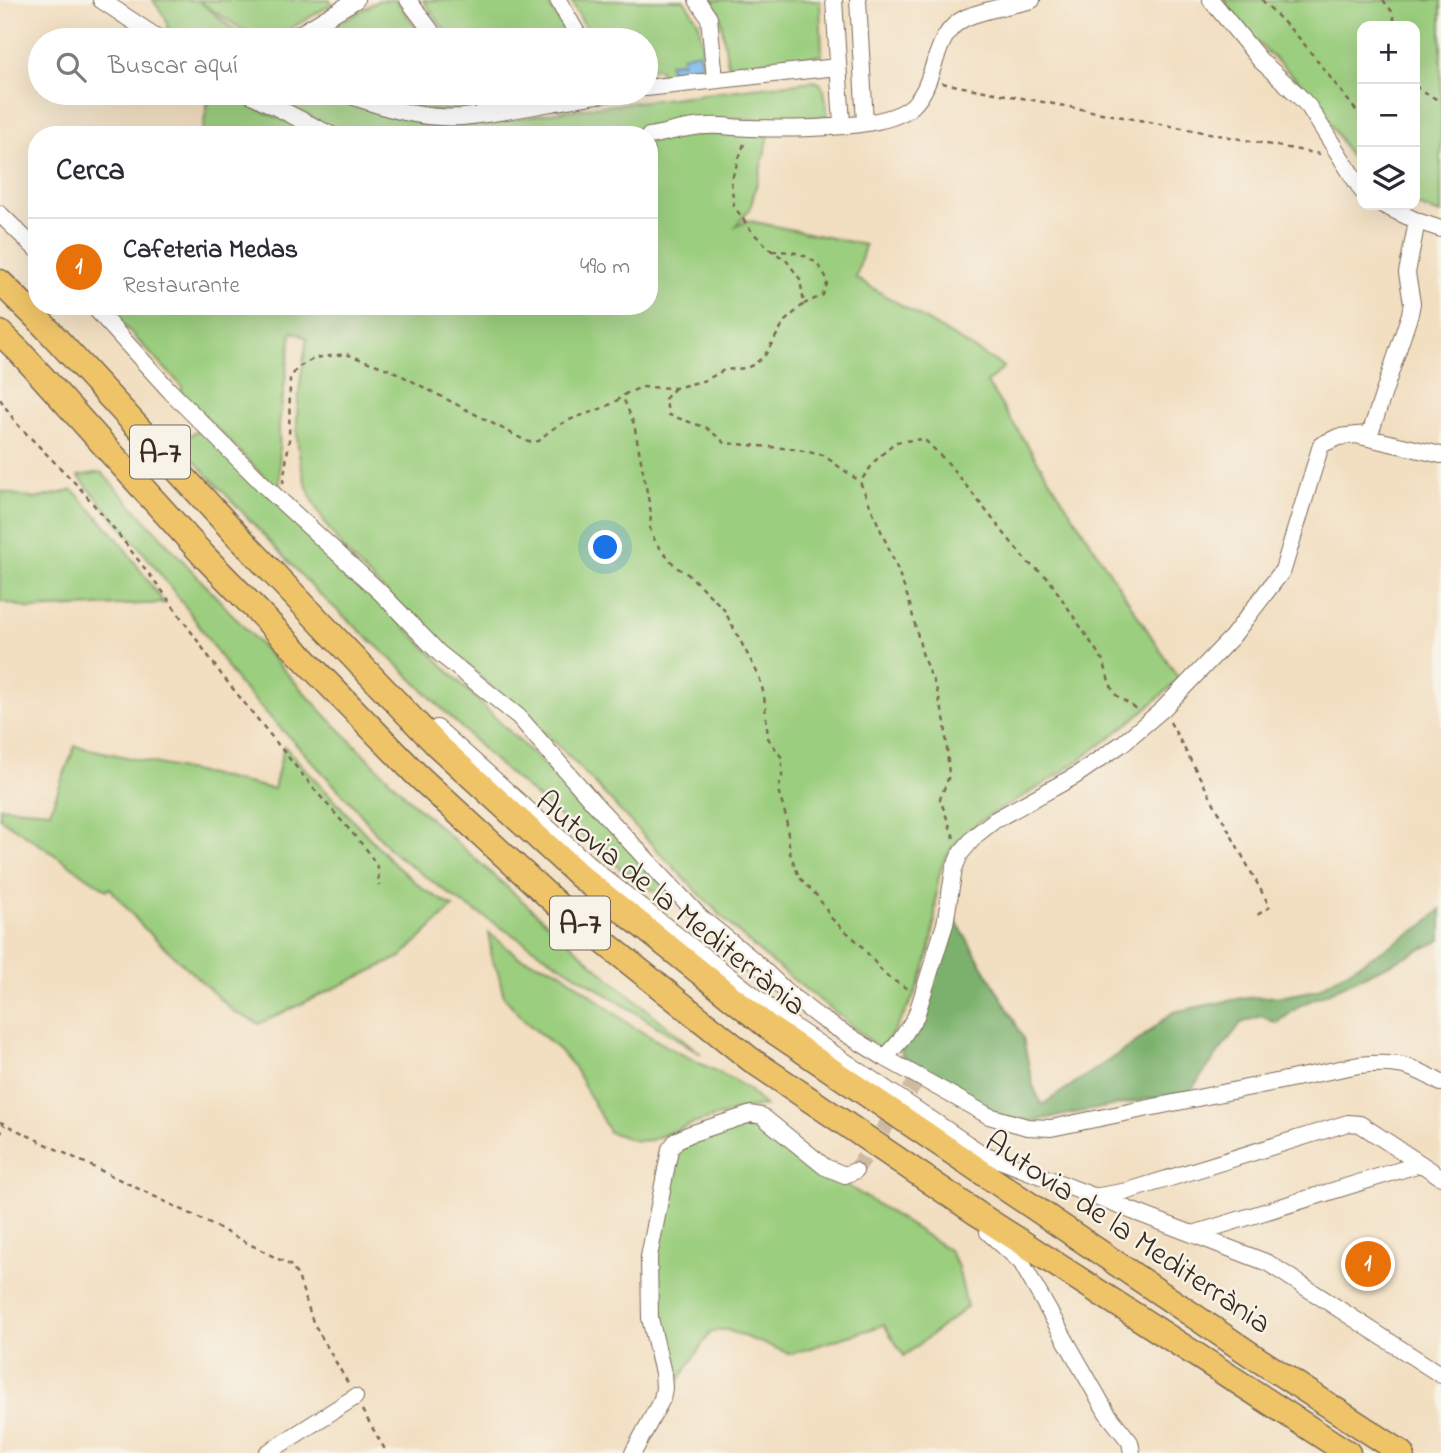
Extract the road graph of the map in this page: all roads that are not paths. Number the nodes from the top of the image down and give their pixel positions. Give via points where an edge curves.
1 (100, 0) edge
2 (356, 0) edge
3 (408, 0) edge
4 (558, 0) edge
5 (697, 0) edge
6 (834, 0) edge
7 (858, 0) edge
8 (1032, 0) edge
9 (1211, 0) edge
10 (143, 28) edge
11 (309, 28) edge
12 (429, 28) edge
13 (574, 28) edge
14 (838, 67) junction
15 (715, 79) junction
16 (658, 86) edge
17 (272, 105) edge
18 (375, 105) edge
19 (484, 105) edge
20 (532, 105) edge
21 (490, 113) junction
22 (865, 123) junction
23 (842, 124) junction
24 (313, 126) edge
25 (658, 134) edge
26 (1357, 183) edge
27 (1394, 210) edge
28 (0, 214) edge
29 (1417, 221) junction
30 (1441, 229) edge
31 (28, 241) edge
32 (0, 282) edge
33 (28, 309) edge
34 (34, 315) edge
35 (101, 315) edge
36 (0, 333) edge
37 (1360, 436) junction
38 (1441, 455) edge
39 (319, 623) junction
40 (885, 1058) junction
41 (1441, 1069) edge
42 (1422, 1071) junction
43 (1441, 1083) edge
44 (841, 1121) junction
45 (1420, 1164) junction
46 (855, 1171) dead end
47 (1441, 1177) edge
48 (1096, 1196) junction
49 (1193, 1234) junction
50 (1441, 1375) edge
51 (355, 1397) road end
52 (1131, 1448) edge
53 (267, 1453) edge
54 (633, 1453) edge
55 (1148, 1453) edge
56 (1348, 1453) edge
57 (1402, 1453) edge

1 - 10 street
2 - 11 street
3 - 12 street
4 - 13 street
5 - 15 street via 709,18
6 - 14 street
7 - 22 street
8 - 22 street via 965,18 953,27 939,50 918,100 905,111
9 - 26 street via 1260,60 1303,101
14 - 15 street
14 - 23 street
15 - 16 street
17 - 24 street
18 - 21 street via 417,114 461,117
19 - 21 street
20 - 21 street
22 - 23 street
23 - 25 street via 705,125
27 - 29 street
28 - 31 street
29 - 30 street
29 - 37 street via 1407,273 1412,303 1405,332 1372,428
32 - 33 highway, Autovia de la Mediterrània / A-7
34 - 39 highway, Autovia de la Mediterrània / A-7
35 - 40 street via 170,391 439,653 519,717 700,917 820,1018
36 - 44 highway, Autovia de la Mediterrània / A-7 via 204,556 416,774 559,906 750,1059
37 - 38 street
37 - 40 street via 1338,437 1321,445 1283,570 1232,637 1157,715 1123,743 1075,776 995,820 960,854 945,925 916,1016
39 - 48 street via 601,875 797,1029 981,1153
39 - 57 highway, Autovia de la Mediterrània / A-7 via 437,746 581,877 772,1030
40 - 42 street via 989,1116 1027,1127 1051,1128 1359,1065 1402,1064
41 - 42 street
42 - 43 street
44 - 52 street via 1021,1262
44 - 56 highway, Autovia de la Mediterrània / A-7
45 - 47 street
45 - 48 street via 1360,1124 1348,1123 1128,1191
45 - 49 street
46 - 54 street via 845,1175 825,1167 762,1116 751,1114 677,1140 670,1149 649,1257 650,1318 664,1388
48 - 49 street
49 - 50 street via 1268,1264
51 - 53 street
52 - 55 street

